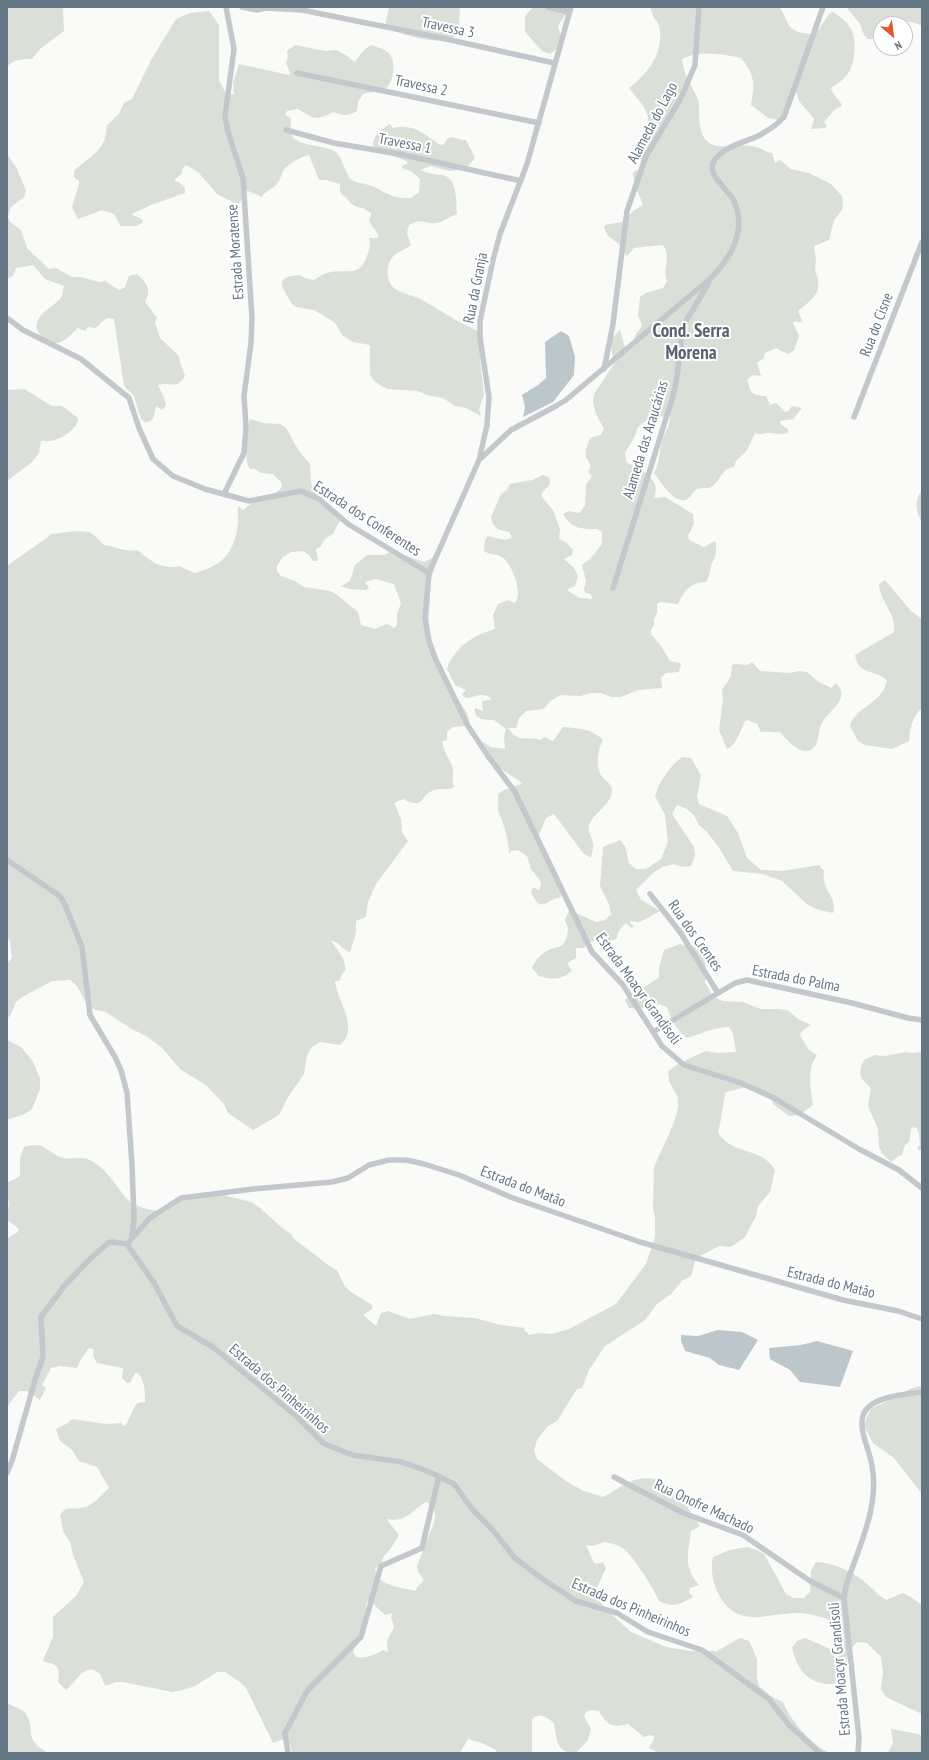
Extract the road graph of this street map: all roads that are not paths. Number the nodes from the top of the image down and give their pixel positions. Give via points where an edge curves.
1 (226, 7) edge
2 (242, 7) edge
3 (548, 7) edge
4 (699, 7) edge
5 (823, 7) edge
6 (570, 9) edge
7 (554, 63) junction
8 (297, 73) dead end
9 (539, 123) junction
10 (286, 130) dead end
11 (521, 181) junction
12 (922, 242) edge
13 (711, 278) junction
14 (7, 318) edge
15 (604, 369) junction
16 (854, 417) dead end
17 (479, 460) junction
18 (224, 494) junction
19 (429, 573) junction
20 (613, 588) dead end
21 (7, 860) edge
22 (650, 894) dead end
23 (718, 993) junction
24 (922, 1020) edge
25 (653, 1032) junction
26 (922, 1188) edge
27 (132, 1237) junction
28 (126, 1244) junction
29 (922, 1319) edge
30 (922, 1392) edge
31 (7, 1473) edge
32 (439, 1476) junction
33 (614, 1477) dead end
34 (844, 1598) junction
35 (288, 1753) edge
36 (820, 1753) edge
37 (858, 1753) edge

1 - 18 street, Estrada Moratense via 234,48 225,116 243,178 252,318 244,396 244,452
2 - 7 street, Travessa 3 via 256,10 302,10
3 - 6 street
4 - 15 street, Alameda do Lago via 695,65 683,93 646,156 627,211 613,324
5 - 13 street via 784,117 759,135 723,152 713,164 714,175 734,200 738,218 733,250
6 - 7 street, Rua da Granja
7 - 9 street, Rua da Granja
8 - 9 street, Travessa 2
9 - 11 street, Rua da Granja
10 - 11 street, Travessa 1 via 334,143 404,155
11 - 17 street, Rua da Granja via 500,234 480,321 490,411
12 - 16 street, Rua do Cisne
13 - 15 street
13 - 20 street, Alameda das Araucárias via 685,323 672,396
14 - 18 street, Estrada dos Conferentes via 23,330 82,359 129,398 153,459 173,476
15 - 17 street via 556,406 511,430
17 - 19 street, Rua da Granja
18 - 19 street, Estrada dos Conferentes via 249,501 302,491 319,499 348,524
19 - 25 street, Estrada Moacyr Grandisoli via 425,618 429,642 468,726 516,792 592,952 623,985
21 - 27 street via 60,896 82,947 90,1015 116,1057 127,1093 134,1218
22 - 23 street, Rua dos Crentes via 680,932
23 - 24 street, Estrada do Palma via 747,980
23 - 25 street, Estrada do Palma
25 - 26 street, Estrada Moacyr Grandisoli via 662,1046 684,1065 741,1083 774,1098 899,1170
27 - 28 street, Estrada do Matão
27 - 29 street, Estrada do Matão via 150,1218 180,1198 332,1182 348,1178 369,1165 389,1160 406,1160 459,1175 513,1198 640,1242 843,1300 898,1310
28 - 31 street via 108,1243 65,1285 43,1314 43,1358
28 - 32 street, Estrada dos Pinheirinhos via 154,1284 177,1326 213,1347 242,1370 296,1416 322,1444 352,1454 402,1462
30 - 34 street, Estrada Moacyr Grandisoli via 883,1399 864,1412 862,1421 874,1484 872,1507
32 - 35 street via 422,1548 381,1566 361,1637 307,1691 285,1733
32 - 36 street, Estrada dos Pinheirinhos via 454,1484 472,1509 515,1558 541,1578 576,1600 617,1614 648,1632 702,1650 769,1699 789,1725
33 - 34 street, Rua Onofre Machado via 683,1513 743,1535 810,1581
34 - 37 street, Estrada Moacyr Grandisoli via 859,1738

